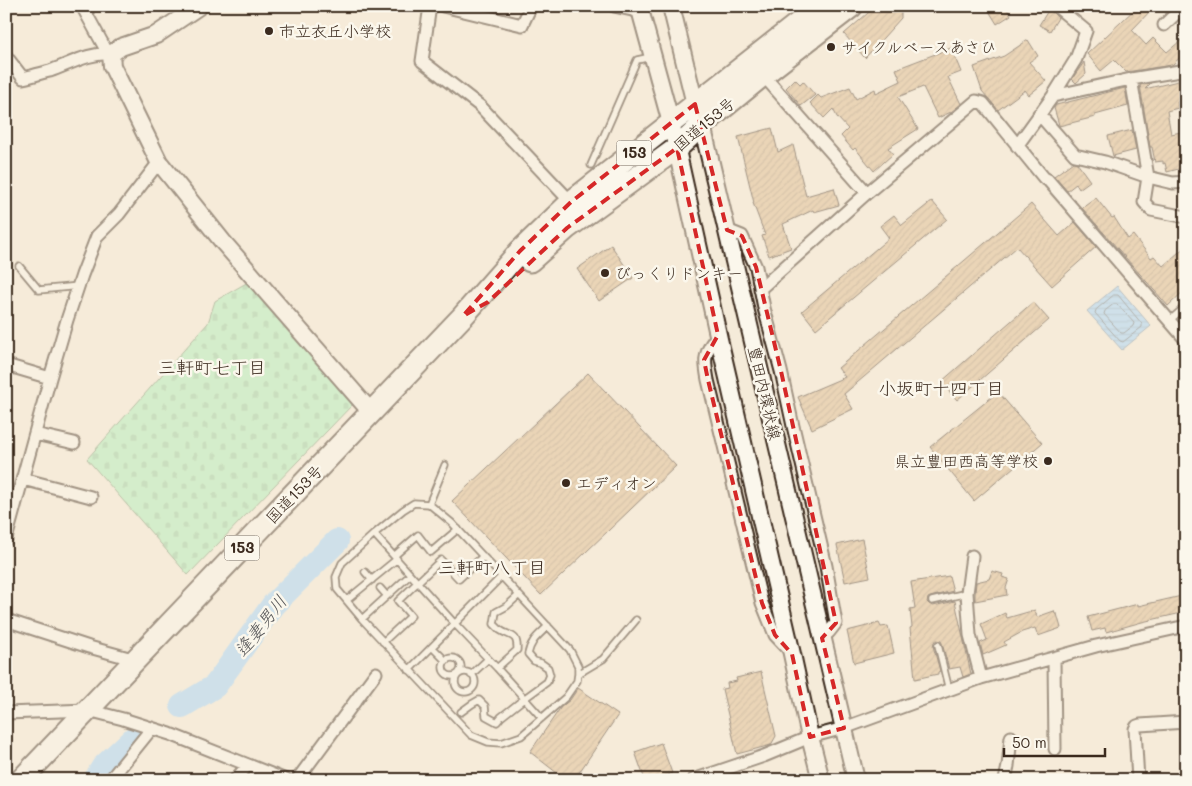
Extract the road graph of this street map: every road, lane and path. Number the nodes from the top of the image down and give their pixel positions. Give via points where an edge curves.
1 (82, 6) edge
2 (199, 6) edge
3 (430, 6) edge
4 (443, 6) edge
5 (531, 6) edge
6 (614, 6) edge
7 (671, 6) edge
8 (820, 6) edge
9 (852, 6) edge
10 (1056, 6) edge
11 (1184, 6) edge
12 (640, 9) edge
13 (1164, 25) dead end
14 (112, 54) junction
15 (6, 56) edge
16 (653, 56) junction
17 (1186, 70) edge
18 (763, 75) junction
19 (1131, 79) junction
20 (1052, 96) junction
21 (695, 104) junction
22 (1039, 114) junction
23 (671, 123) junction
24 (702, 125) junction
25 (1018, 146) junction
26 (677, 148) junction
27 (159, 162) junction
28 (591, 165) dead end
29 (1148, 177) junction
30 (1186, 182) edge
31 (868, 193) junction
32 (571, 202) junction
33 (1186, 217) edge
34 (727, 230) junction
35 (19, 266) dead end
36 (79, 286) junction
37 (760, 289) junction
38 (1186, 306) edge
39 (463, 316) junction
40 (1169, 321) junction
41 (719, 339) junction
42 (1186, 340) edge
43 (6, 366) edge
44 (50, 378) junction
45 (371, 412) junction
46 (35, 434) junction
47 (74, 443) dead end
48 (445, 465) dead end
49 (22, 479) junction
50 (90, 497) dead end
51 (11, 503) edge
52 (429, 504) junction
53 (458, 529) junction
54 (374, 534) junction
55 (6, 539) edge
56 (483, 556) junction
57 (972, 556) dead end
58 (395, 557) junction
59 (365, 572) dead end
60 (410, 575) junction
61 (501, 577) junction
62 (372, 580) junction
63 (418, 582) junction
64 (380, 588) dead end
65 (968, 593) junction
66 (519, 595) junction
67 (387, 596) junction
68 (347, 600) junction
69 (932, 601) dead end
70 (362, 618) junction
71 (6, 620) edge
72 (636, 620) dead end
73 (455, 624) junction
74 (548, 626) junction
75 (1186, 626) edge
76 (822, 638) junction
77 (383, 642) junction
78 (432, 646) junction
79 (938, 646) dead end
80 (792, 654) junction
81 (488, 659) junction
82 (1054, 659) junction
83 (136, 660) junction
84 (446, 660) junction
85 (497, 668) junction
86 (409, 670) junction
87 (376, 673) dead end
88 (578, 674) junction
89 (458, 675) junction
90 (471, 675) junction
91 (981, 678) junction
92 (949, 690) junction
93 (524, 698) junction
94 (88, 710) junction
95 (461, 712) dead end
96 (6, 713) edge
97 (542, 718) junction
98 (1186, 722) edge
99 (152, 728) junction
100 (844, 728) junction
101 (1011, 737) dead end
102 (810, 738) junction
103 (1055, 750) dead end
104 (248, 765) junction
105 (21, 780) edge
106 (110, 780) edge
107 (235, 780) edge
108 (286, 780) edge
109 (297, 780) edge
110 (693, 780) edge
111 (821, 780) edge
112 (856, 780) edge
113 (1005, 780) edge
114 (1138, 780) edge

1 - 14 street via 105,48
2 - 14 street via 156,35 121,47
3 - 32 street via 422,60 480,106
4 - 5 street via 522,25
6 - 12 street
7 - 21 street, 豊田内環状線
8 - 21 highway, 国道153号 / 153
9 - 18 highway, 国道153号 / 153
10 - 20 street via 1086,31 1076,59
11 - 13 street
12 - 16 street, 豊田内環状線
14 - 15 street via 102,53 23,78
14 - 27 street via 112,66
16 - 23 street, 豊田内環状線
16 - 28 lane via 637,60
17 - 19 street
18 - 24 highway, 国道153号 / 153
18 - 31 street
19 - 20 street
19 - 29 street
20 - 22 street
21 - 23 highway, 国道153号 / 153
21 - 24 street, 豊田内環状線
22 - 25 street
22 - 29 street via 1076,154
23 - 26 street, 豊田内環状線
23 - 32 highway, 国道153号 / 153
24 - 26 highway, 国道153号 / 153
24 - 34 street, 豊田内環状線
25 - 31 street via 983,103 976,101
25 - 40 street
26 - 39 highway, 国道153号 / 153 via 567,228 488,302
26 - 41 street, 豊田内環状線
27 - 36 street via 119,214 97,236
27 - 45 street
29 - 30 street
29 - 33 street via 1144,202 1152,210
31 - 37 street
32 - 39 highway, 国道153号 / 153 via 520,251
34 - 37 street via 742,236 756,267
34 - 76 street, 豊田内環状線
35 - 36 lane via 39,290
36 - 44 street
37 - 76 street via 826,566 836,623
38 - 40 lane
39 - 45 highway, 国道153号 / 153
40 - 42 street
41 - 80 street, 豊田内環状線
41 - 80 street via 709,346 704,360 762,603 775,635
43 - 44 street
44 - 46 street
45 - 83 highway, 国道153号 / 153
46 - 47 street
46 - 49 street
48 - 52 lane
49 - 50 street
49 - 51 street
51 - 55 street
52 - 53 lane
52 - 54 lane via 414,502
53 - 56 lane
53 - 58 lane via 431,552 418,535
54 - 58 lane
54 - 68 lane via 342,563 336,577 337,589
56 - 61 lane
56 - 63 lane via 459,579 441,560
57 - 65 street
58 - 60 lane
58 - 62 lane
59 - 62 lane
60 - 63 lane
60 - 67 lane
61 - 66 lane
61 - 73 lane
62 - 68 lane
63 - 73 lane
63 - 77 lane via 398,602 411,616
64 - 67 lane
65 - 69 lane
65 - 91 street via 970,635
66 - 74 lane
66 - 85 lane via 496,612 494,624 512,635 518,643 517,650
67 - 70 lane
68 - 70 lane
70 - 77 lane
71 - 83 street
72 - 88 lane via 603,659
73 - 78 lane
73 - 81 lane
74 - 88 lane via 570,650 578,666
74 - 93 lane via 534,639 528,654 548,668 550,674 547,682
75 - 82 street
76 - 100 street, 豊田内環状線
77 - 86 lane
78 - 84 lane
78 - 86 lane
79 - 92 lane
80 - 102 street, 豊田内環状線
81 - 85 lane
81 - 90 lane
82 - 91 street
82 - 103 street
83 - 94 highway, 国道153号 / 153
84 - 89 lane via 451,658 459,662
84 - 89 lane via 444,672 449,676
85 - 93 lane
86 - 97 lane via 471,735 488,742 501,743 521,736
87 - 109 street
88 - 97 lane via 577,682 566,697
89 - 90 lane
89 - 90 lane via 455,681 457,688 465,692 474,684
91 - 92 street
92 - 100 street
93 - 95 lane via 497,722 486,716 485,706 479,700
93 - 97 lane
94 - 96 street
94 - 99 street
94 - 105 highway, 国道153号 / 153
98 - 114 street via 1137,726
99 - 104 street
99 - 106 street
100 - 102 street
100 - 112 street, 豊田内環状線
101 - 113 street
102 - 110 street
102 - 111 street, 豊田内環状線
104 - 107 street
104 - 108 street

